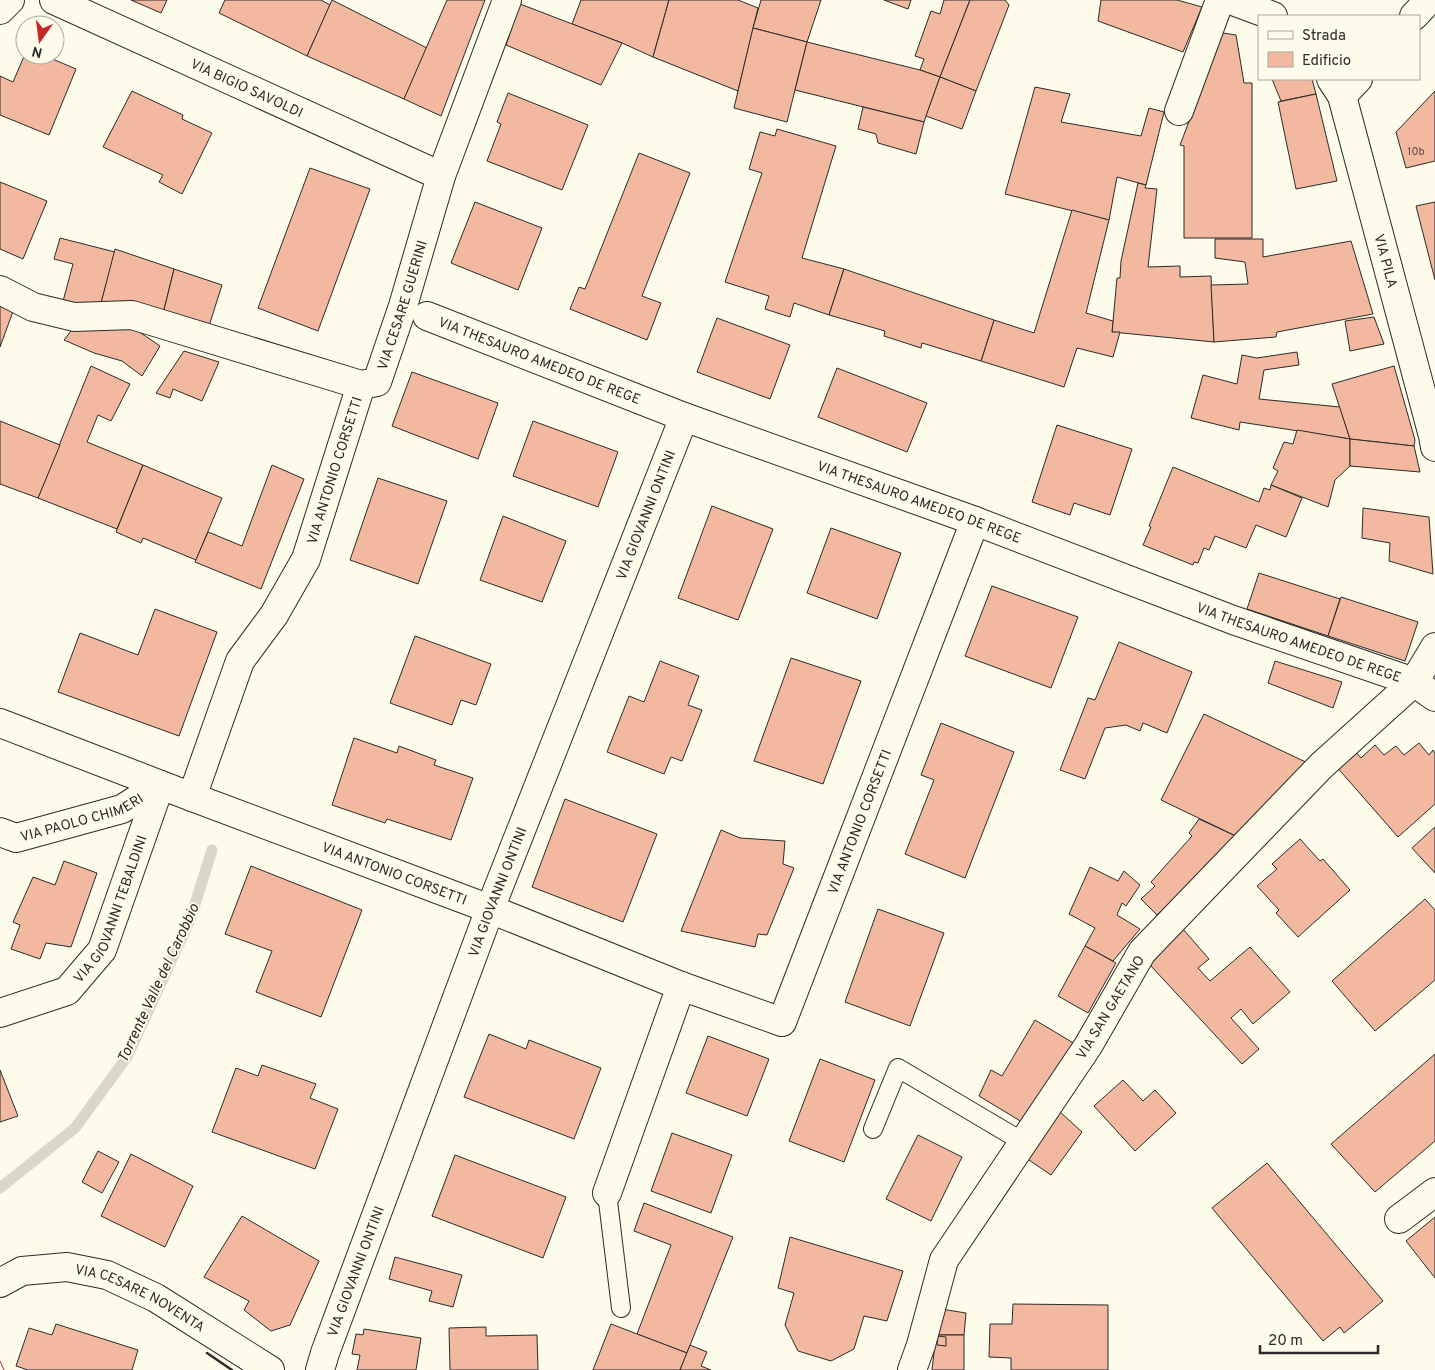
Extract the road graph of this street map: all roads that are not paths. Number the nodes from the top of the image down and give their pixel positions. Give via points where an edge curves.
1 (10, 0) edge
2 (54, 0) edge
3 (506, 0) edge
4 (1220, 0) edge
5 (1230, 0) edge
6 (1429, 0) edge
7 (0, 10) edge
8 (1270, 15) edge
9 (1415, 15) edge
10 (1343, 85) edge
11 (1179, 111) dead end
12 (441, 176) junction
13 (0, 290) edge
14 (427, 316) dead end
15 (361, 385) junction
16 (684, 417) junction
17 (1435, 447) edge
18 (975, 521) junction
19 (1435, 646) edge
20 (1424, 689) edge
21 (0, 723) edge
22 (160, 785) junction
23 (192, 797) junction
24 (0, 832) edge
25 (490, 909) junction
26 (681, 986) junction
27 (0, 1013) edge
28 (873, 1130) dead end
29 (1023, 1142) junction
30 (1435, 1192) edge
31 (607, 1193) joint
32 (1399, 1219) dead end
33 (0, 1283) edge
34 (621, 1308) dead end
35 (270, 1370) edge
36 (320, 1370) edge
37 (912, 1370) edge

1 - 7 street
2 - 12 street, VIA BIGIO SAVOLDI
3 - 12 street, VIA CESARE GUERINI
4 - 11 street
5 - 8 street
6 - 9 street
10 - 17 street, VIA PILA
12 - 15 street, VIA CESARE GUERINI via 377,382
13 - 15 street via 33,307 74,317 132,315
14 - 16 street, VIA THESAURO AMEDEO DE REGE
15 - 23 street, VIA ANTONIO CORSETTI via 306,559 274,615 240,661
16 - 18 street, VIA THESAURO AMEDEO DE REGE
16 - 25 street, VIA GIOVANNI ONTINI
18 - 20 street, VIA THESAURO AMEDEO DE REGE
18 - 26 street, VIA ANTONIO CORSETTI via 782,1022
19 - 20 street
20 - 29 street, VIA SAN GAETANO via 1321,766 1142,952 1088,1046
21 - 22 street, VIA ANTONIO CORSETTI
22 - 23 street, VIA ANTONIO CORSETTI
22 - 24 street, VIA PAOLO CHIMERI via 122,809 16,838
22 - 27 street, VIA GIOVANNI TEBALDINI via 102,950 67,991
23 - 25 street, VIA ANTONIO CORSETTI
25 - 26 street, VIA ANTONIO CORSETTI
25 - 36 street, VIA GIOVANNI ONTINI
26 - 31 street
28 - 29 lane via 898,1068
29 - 37 street, VIA SAN GAETANO via 944,1260
30 - 32 street
31 - 34 lane
33 - 35 street, VIA CESARE NOVENTA via 22,1271 67,1267 108,1275 156,1298

